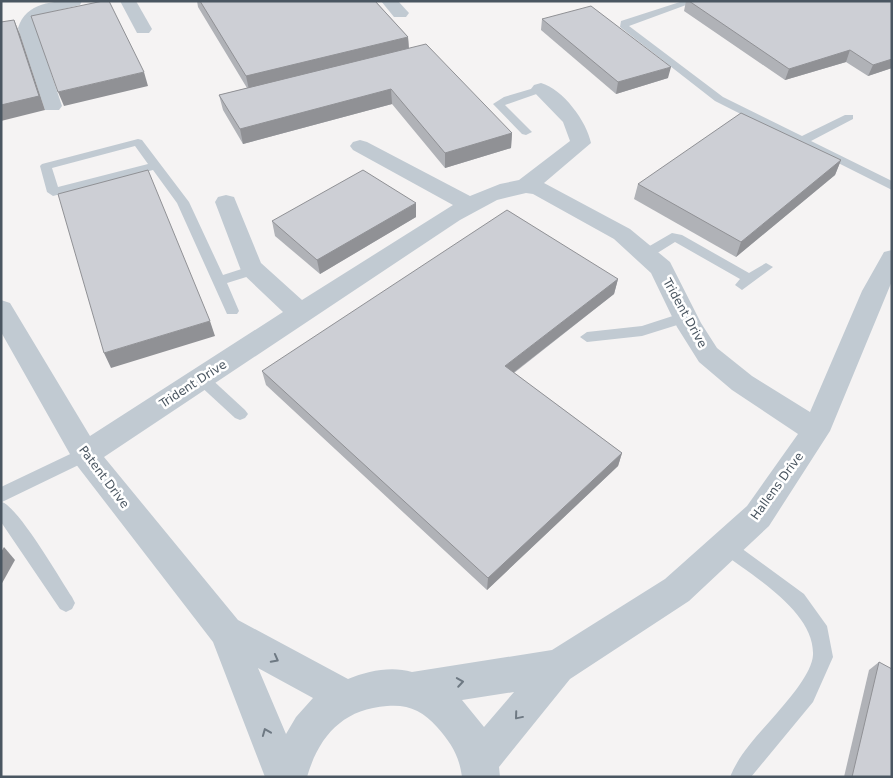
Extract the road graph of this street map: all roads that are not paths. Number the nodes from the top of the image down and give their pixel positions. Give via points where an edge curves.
1 (74, 1) edge
2 (128, 1) edge
3 (693, 1) edge
4 (143, 30) dead end
5 (541, 89) joint
6 (52, 106) dead end
7 (849, 117) dead end
8 (526, 132) dead end
9 (801, 141) junction
10 (360, 146) dead end
11 (157, 165) junction
12 (526, 186) junction
13 (892, 186) edge
14 (226, 202) dead end
15 (471, 205) junction
16 (646, 254) junction
17 (892, 258) edge
18 (766, 267) dead end
19 (254, 270) junction
20 (219, 280) junction
21 (883, 294) edge
22 (1, 309) edge
23 (232, 311) dead end
24 (300, 313) junction
25 (685, 317) junction
26 (587, 337) dead end
27 (202, 379) junction
28 (240, 414) dead end
29 (816, 431) junction
30 (85, 454) junction
31 (1, 496) edge
32 (1, 509) edge
33 (726, 545) junction
34 (66, 603) dead end
35 (226, 632) junction
36 (558, 667) junction
37 (412, 690) junction
38 (346, 697) junction
39 (480, 769) edge
40 (284, 777) edge
41 (288, 777) edge
42 (740, 777) edge

1 - 6 street via 42,9 27,21
2 - 4 street
3 - 9 lane via 637,17 624,22 625,27 718,99
5 - 8 lane via 498,104
5 - 12 street, Trident Drive via 574,120 581,143
7 - 9 lane
9 - 13 lane
10 - 15 street
11 - 11 lane via 138,142 46,166 53,192
11 - 20 lane via 183,202
12 - 15 street, Trident Drive via 515,187
12 - 16 street, Trident Drive via 538,188 622,234
14 - 19 street
15 - 24 street, Trident Drive
16 - 18 lane via 672,237 746,282
16 - 25 street, Trident Drive via 661,268
17 - 21 street, Hallens Drive
19 - 20 lane
19 - 24 street
20 - 23 lane
21 - 29 street, Hallens Drive
22 - 30 street, Patent Drive
24 - 27 street, Trident Drive
25 - 26 lane via 642,331
25 - 29 street, Trident Drive via 708,355 742,383
27 - 28 lane
27 - 30 street, Trident Drive
29 - 33 street, Hallens Drive via 758,516
30 - 31 lane
30 - 35 street, Patent Drive
32 - 34 lane
33 - 36 street, Hallens Drive via 676,590
33 - 42 lane via 798,600 820,632 823,657 806,695 747,763
35 -> 38 street, Patent Drive
40 -> 35 street, Patent Drive
37 -> 36 street, Hallens Drive
36 -> 39 street, Hallens Drive
37 - 38 street via 379,688
37 - 39 street via 436,700 465,728
38 - 41 street via 320,716 297,749

